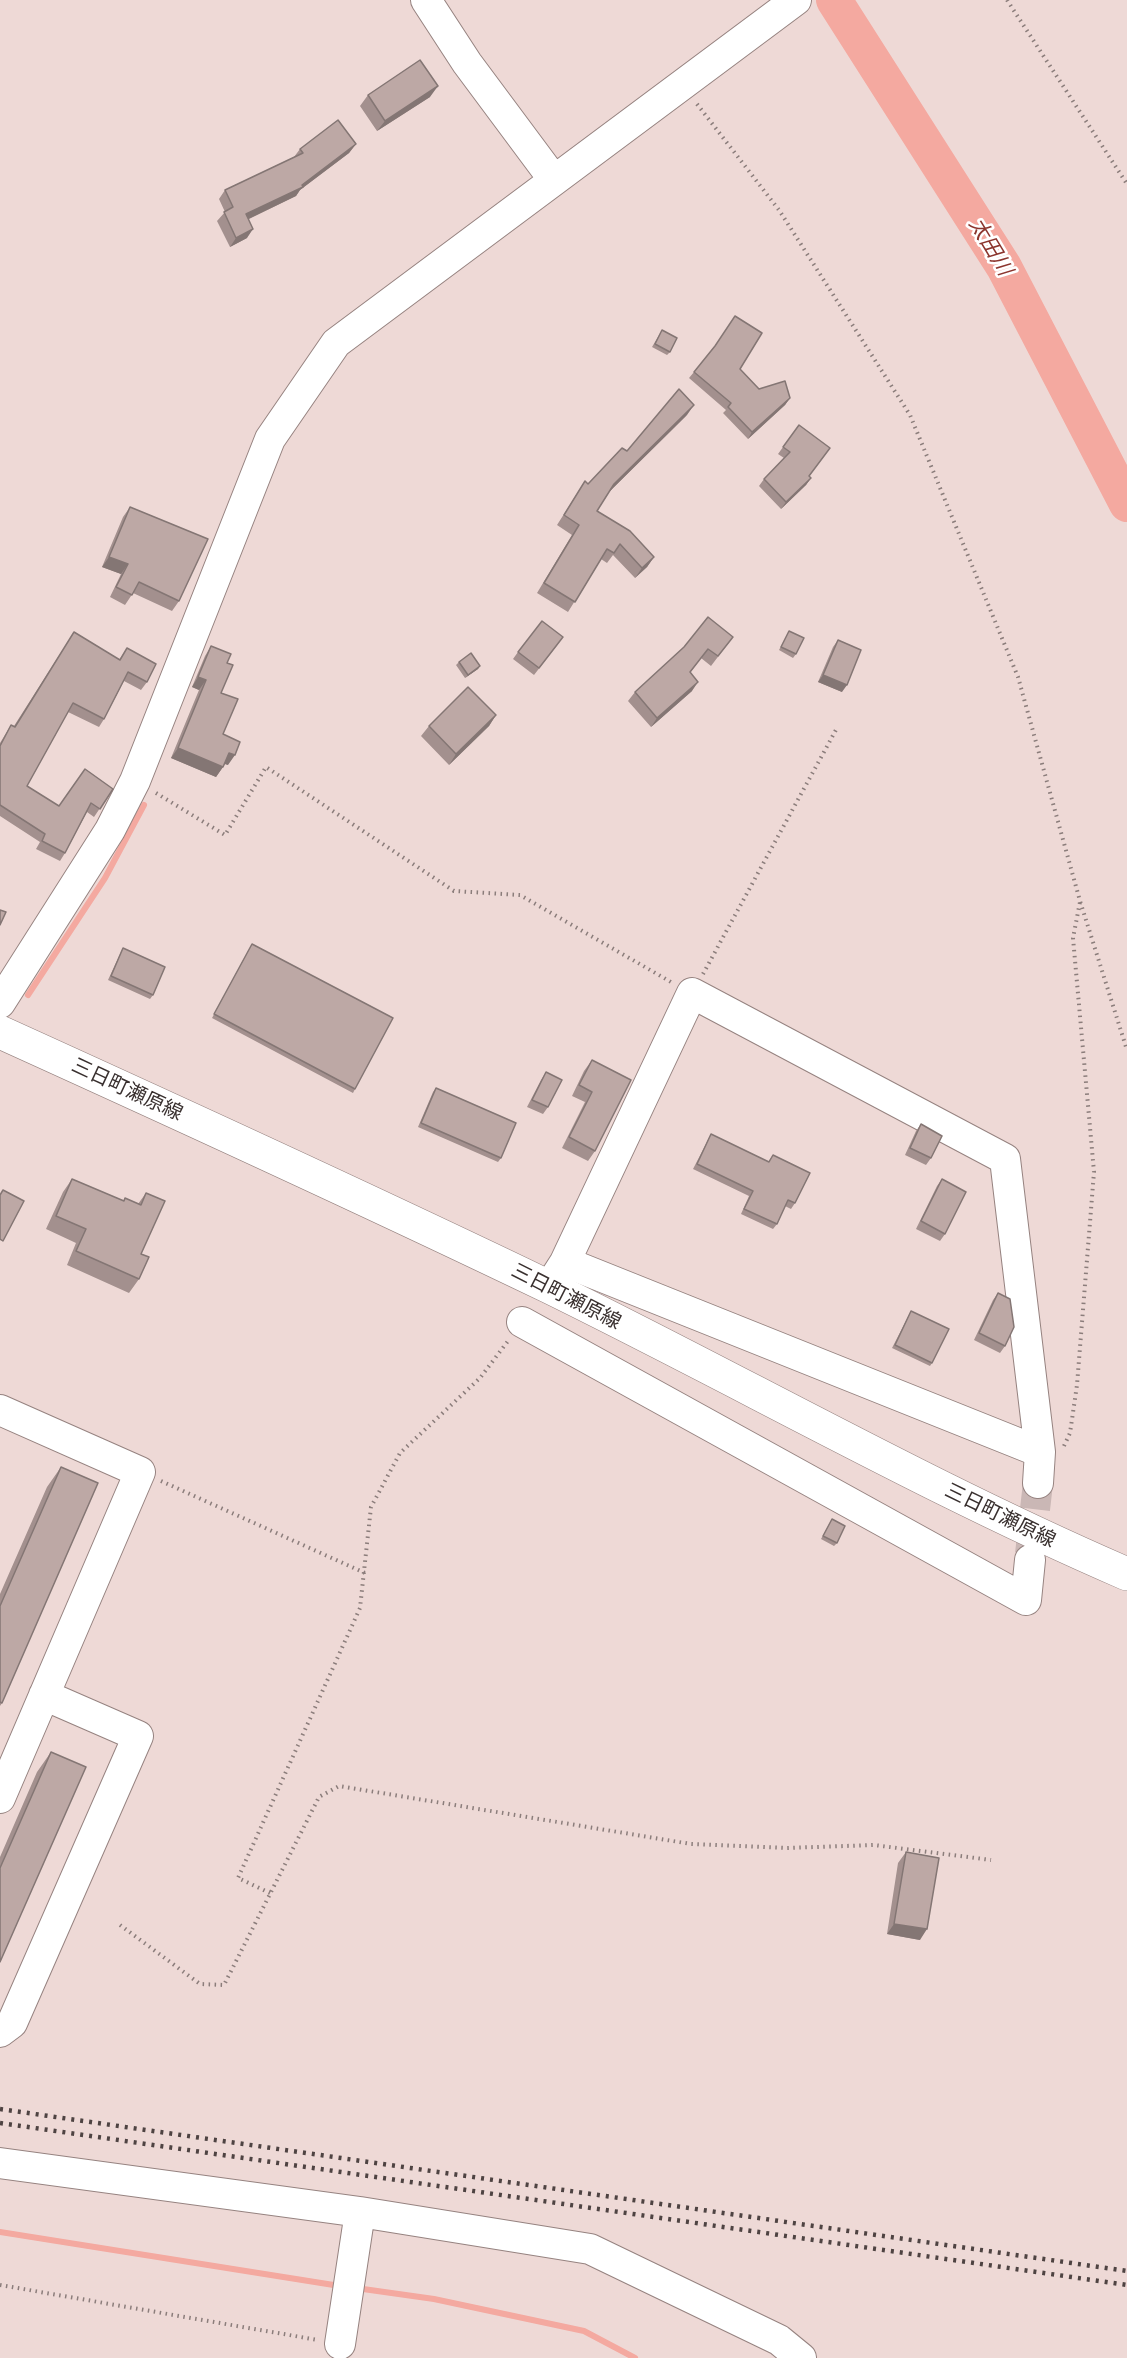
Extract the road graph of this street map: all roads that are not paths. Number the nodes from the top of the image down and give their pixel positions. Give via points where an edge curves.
1 (426, 0) edge
2 (796, 0) edge
3 (554, 180) junction
4 (0, 1003) edge
5 (0, 1032) edge
6 (557, 1274) junction
7 (522, 1322) road end
8 (0, 1410) edge
9 (1040, 1452) junction
10 (1038, 1483) tunnel mouth
11 (1030, 1560) tunnel mouth
12 (1127, 1574) edge
13 (44, 1695) junction
14 (0, 1798) edge
15 (0, 2032) edge
16 (0, 2163) edge
17 (359, 2218) junction
18 (340, 2343) road end
19 (801, 2358) edge

1 - 3 street via 467,63
2 - 3 street
3 - 4 street via 336,343 270,439 135,781 110,830
5 - 6 main road, 三日町瀬原線
6 - 9 street
6 - 9 street via 692,993 1005,1159
6 - 12 main road, 三日町瀬原線 via 849,1442 1046,1539
7 - 11 street via 1026,1600
8 - 13 street via 140,1472
9 - 10 street
13 - 14 street
13 - 15 street via 138,1736 12,2023
16 - 17 street
17 - 18 street
17 - 19 street via 590,2249 779,2340

